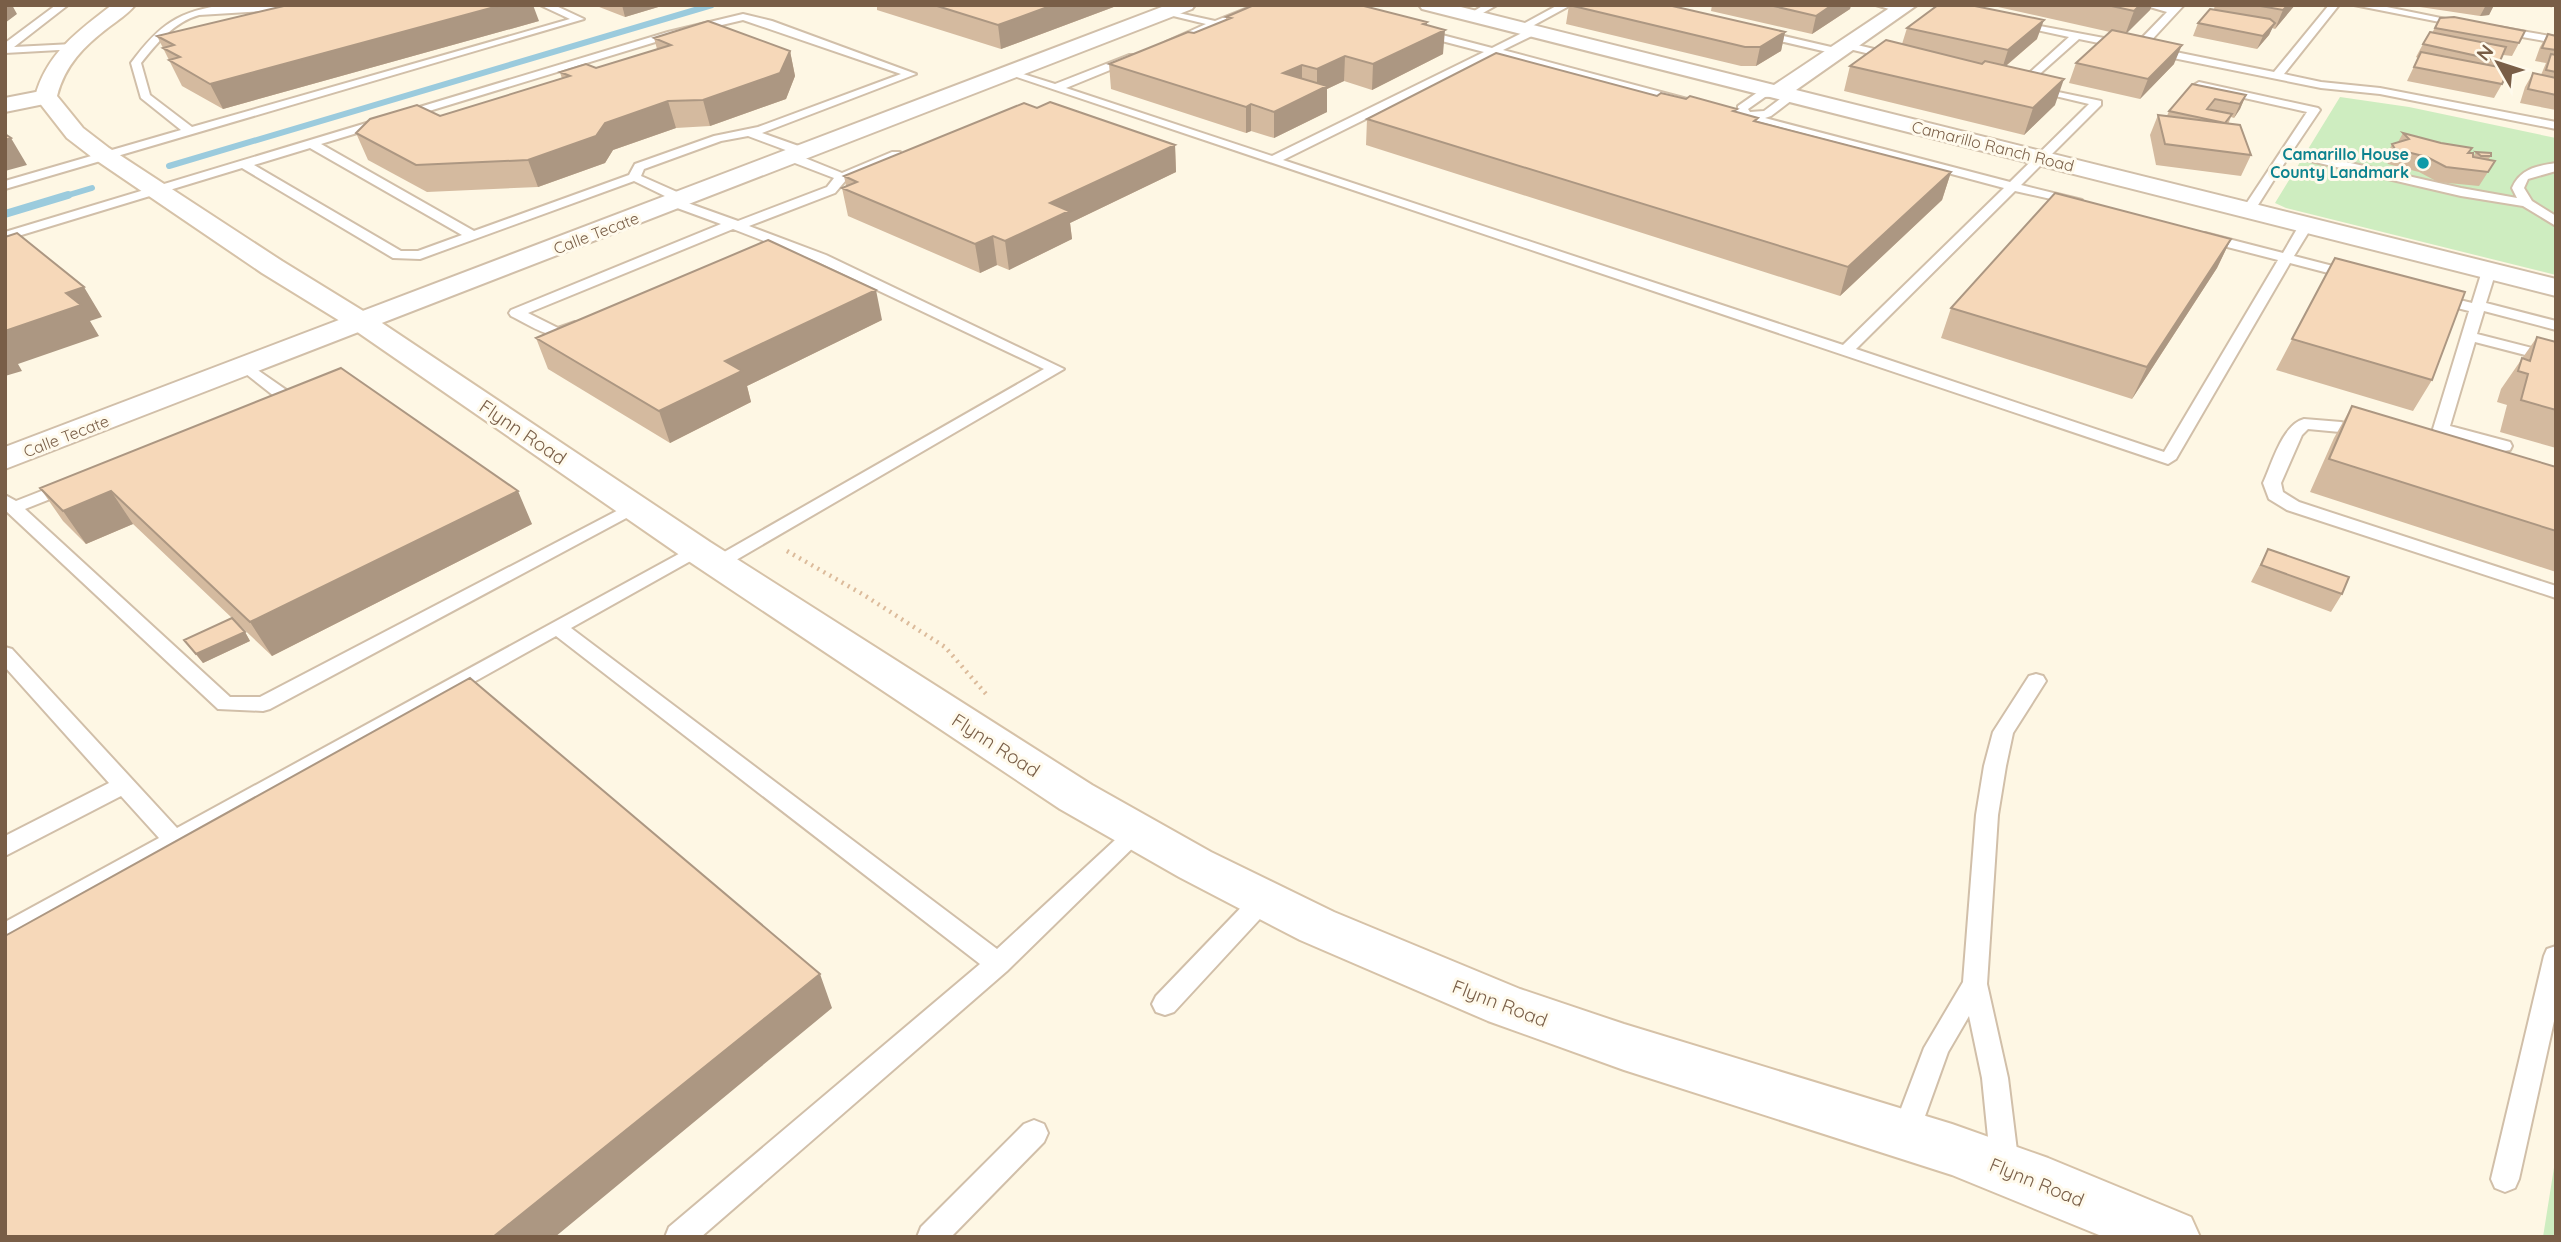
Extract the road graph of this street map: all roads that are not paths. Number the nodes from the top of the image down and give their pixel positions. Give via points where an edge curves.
1 (63, 5) edge
2 (125, 5) edge
3 (311, 5) edge
4 (326, 5) edge
5 (545, 5) edge
6 (1264, 5) edge
7 (1429, 5) edge
8 (1492, 5) edge
9 (1566, 5) edge
10 (1881, 5) edge
11 (2148, 5) edge
12 (2334, 5) edge
13 (2359, 5) edge
14 (1904, 7) edge
15 (2177, 8) edge
16 (1177, 9) edge
17 (1471, 16) junction
18 (275, 18) edge
19 (2011, 22) edge
20 (1216, 24) junction
21 (2476, 26) edge
22 (1403, 28) edge
23 (2489, 28) edge
24 (1527, 29) junction
25 (1749, 31) edge
26 (2077, 35) junction
27 (2556, 40) edge
28 (172, 45) edge
29 (72, 47) junction
30 (2138, 48) junction
31 (5, 49) edge
32 (1154, 49) edge
33 (1845, 49) junction
34 (146, 51) junction
35 (618, 51) junction
36 (1494, 51) junction
37 (1142, 54) edge
38 (1902, 58) edge
39 (604, 63) edge
40 (1010, 73) junction
41 (2277, 76) junction
42 (2008, 82) edge
43 (2021, 85) junction
44 (2199, 85) edge
45 (1056, 88) junction
46 (1779, 93) junction
47 (46, 97) junction
48 (1693, 103) edge
49 (5, 106) edge
50 (1719, 109) edge
51 (450, 112) edge
52 (413, 113) junction
53 (1746, 116) junction
54 (2556, 126) edge
55 (188, 130) junction
56 (751, 133) junction
57 (312, 144) junction
58 (906, 151) edge
59 (2286, 152) junction
60 (797, 155) junction
61 (1276, 159) junction
62 (2042, 159) junction
63 (244, 164) junction
64 (2556, 167) edge
65 (131, 172) junction
66 (634, 177) junction
67 (842, 177) junction
68 (5, 185) edge
69 (2014, 186) junction
70 (678, 201) junction
71 (2527, 203) junction
72 (2092, 207) edge
73 (2248, 210) junction
74 (2556, 222) edge
75 (735, 225) junction
76 (2306, 225) junction
77 (2196, 234) edge
78 (5, 236) edge
79 (473, 236) junction
80 (778, 241) junction
81 (753, 251) edge
82 (2287, 258) junction
83 (2489, 271) junction
84 (2362, 278) edge
85 (2556, 288) edge
86 (2426, 296) edge
87 (2477, 307) junction
88 (594, 318) edge
89 (363, 323) junction
90 (2556, 326) edge
91 (2468, 336) junction
92 (1846, 351) junction
93 (2556, 359) edge
94 (246, 367) junction
95 (249, 412) edge
96 (2380, 439) edge
97 (2504, 446) dead end
98 (5, 459) edge
99 (88, 477) edge
100 (9, 504) edge
101 (636, 509) junction
102 (708, 556) junction
103 (2556, 592) edge
104 (557, 626) junction
105 (5, 654) edge
106 (2036, 681) dead end
107 (124, 785) junction
108 (1136, 834) junction
109 (174, 841) junction
110 (5, 847) edge
111 (1262, 901) junction
112 (5, 934) edge
113 (2556, 956) edge
114 (998, 964) junction
115 (1975, 984) junction
116 (1165, 1004) dead end
117 (1034, 1133) dead end
118 (1905, 1135) junction
119 (2006, 1168) junction
120 (2505, 1179) dead end
121 (679, 1237) edge
122 (931, 1237) edge
123 (2171, 1237) edge

1 - 31 lane
2 - 29 street
3 - 34 lane via 186,15
4 - 18 lane
5 - 55 lane via 579,19
6 - 20 lane
7 - 17 street, Camarillo Ranch Road
8 - 17 lane
9 - 24 lane
10 - 14 lane
11 - 15 lane
12 - 41 lane
13 - 21 lane
14 - 33 street
15 - 30 lane
16 - 20 lane
16 - 40 street, Calle Tecate
17 - 24 street, Camarillo Ranch Road
19 - 26 lane
20 - 32 lane
22 - 36 lane
23 - 27 lane
24 - 36 lane
24 - 46 street, Camarillo Ranch Road
25 - 33 lane
26 - 30 lane
26 - 43 lane
28 - 34 lane
29 - 31 lane
29 - 47 street via 54,69
30 - 41 lane
33 - 38 lane
33 - 46 street
34 - 55 lane via 136,63 145,96
35 - 39 lane
35 - 52 lane
35 - 56 lane via 743,17 911,74
36 - 48 lane
36 - 61 lane
37 - 45 lane
40 - 45 lane
40 - 60 street, Calle Tecate
41 - 54 lane
42 - 43 lane
43 - 62 lane via 2097,103
44 - 59 lane via 2314,110
45 - 61 lane
46 - 53 lane via 1762,94 1742,108
46 - 53 lane via 1786,100 1767,114
46 - 62 street, Camarillo Ranch Road
47 - 49 street
47 - 65 street, Flynn Road via 75,133
50 - 53 lane
51 - 52 lane
52 - 57 lane
53 - 69 lane
55 - 65 lane
56 - 60 lane
56 - 66 lane via 679,151 639,167
57 - 63 lane
57 - 79 lane
58 - 67 lane
59 - 71 lane
59 - 73 lane
60 - 67 lane
60 - 70 street, Calle Tecate
61 - 92 lane
62 - 69 lane
62 - 73 street, Camarillo Ranch Road
63 - 65 lane
63 - 79 lane via 398,254 420,255
64 - 71 lane via 2523,177 2518,188
65 - 68 lane
65 - 78 lane
65 - 89 street, Flynn Road
66 - 70 lane
66 - 79 lane
67 - 75 lane via 831,190
69 - 72 lane
69 - 92 lane
70 - 75 lane
70 - 89 street, Calle Tecate
71 - 74 lane
73 - 76 street, Camarillo Ranch Road
75 - 80 lane
75 - 88 lane via 516,313 558,333
76 - 82 lane
76 - 83 street, Camarillo Ranch Road
77 - 82 lane
80 - 81 lane
80 - 102 lane via 1056,369 763,537
82 - 84 lane
82 - 92 lane via 2168,459
83 - 85 street, Camarillo Ranch Road
83 - 87 lane
86 - 87 lane
87 - 90 lane
87 - 91 lane
89 - 94 street, Calle Tecate
89 - 101 street, Flynn Road
91 - 93 lane
91 - 97 lane via 2435,430
94 - 95 lane via 286,397
94 - 98 street, Calle Tecate
96 - 103 lane via 2341,427 2304,424 2295,433 2272,483 2275,495 2293,506
99 - 100 lane
100 - 101 lane via 225,704 263,704
101 - 102 street, Flynn Road
102 - 104 lane
102 - 108 street, Flynn Road
104 - 109 lane
104 - 114 lane
105 - 107 lane
106 - 115 lane via 2003,732 1995,766
107 - 109 lane
107 - 110 lane
108 - 111 street, Flynn Road
108 - 114 lane
109 - 112 lane
111 - 116 lane
111 - 118 street, Flynn Road via 1450,984 1570,1029
113 - 120 lane
114 - 121 lane
115 - 118 lane via 1937,1048
115 - 119 lane via 1995,1078
117 - 122 lane
118 - 119 street, Flynn Road
119 - 123 street, Flynn Road

